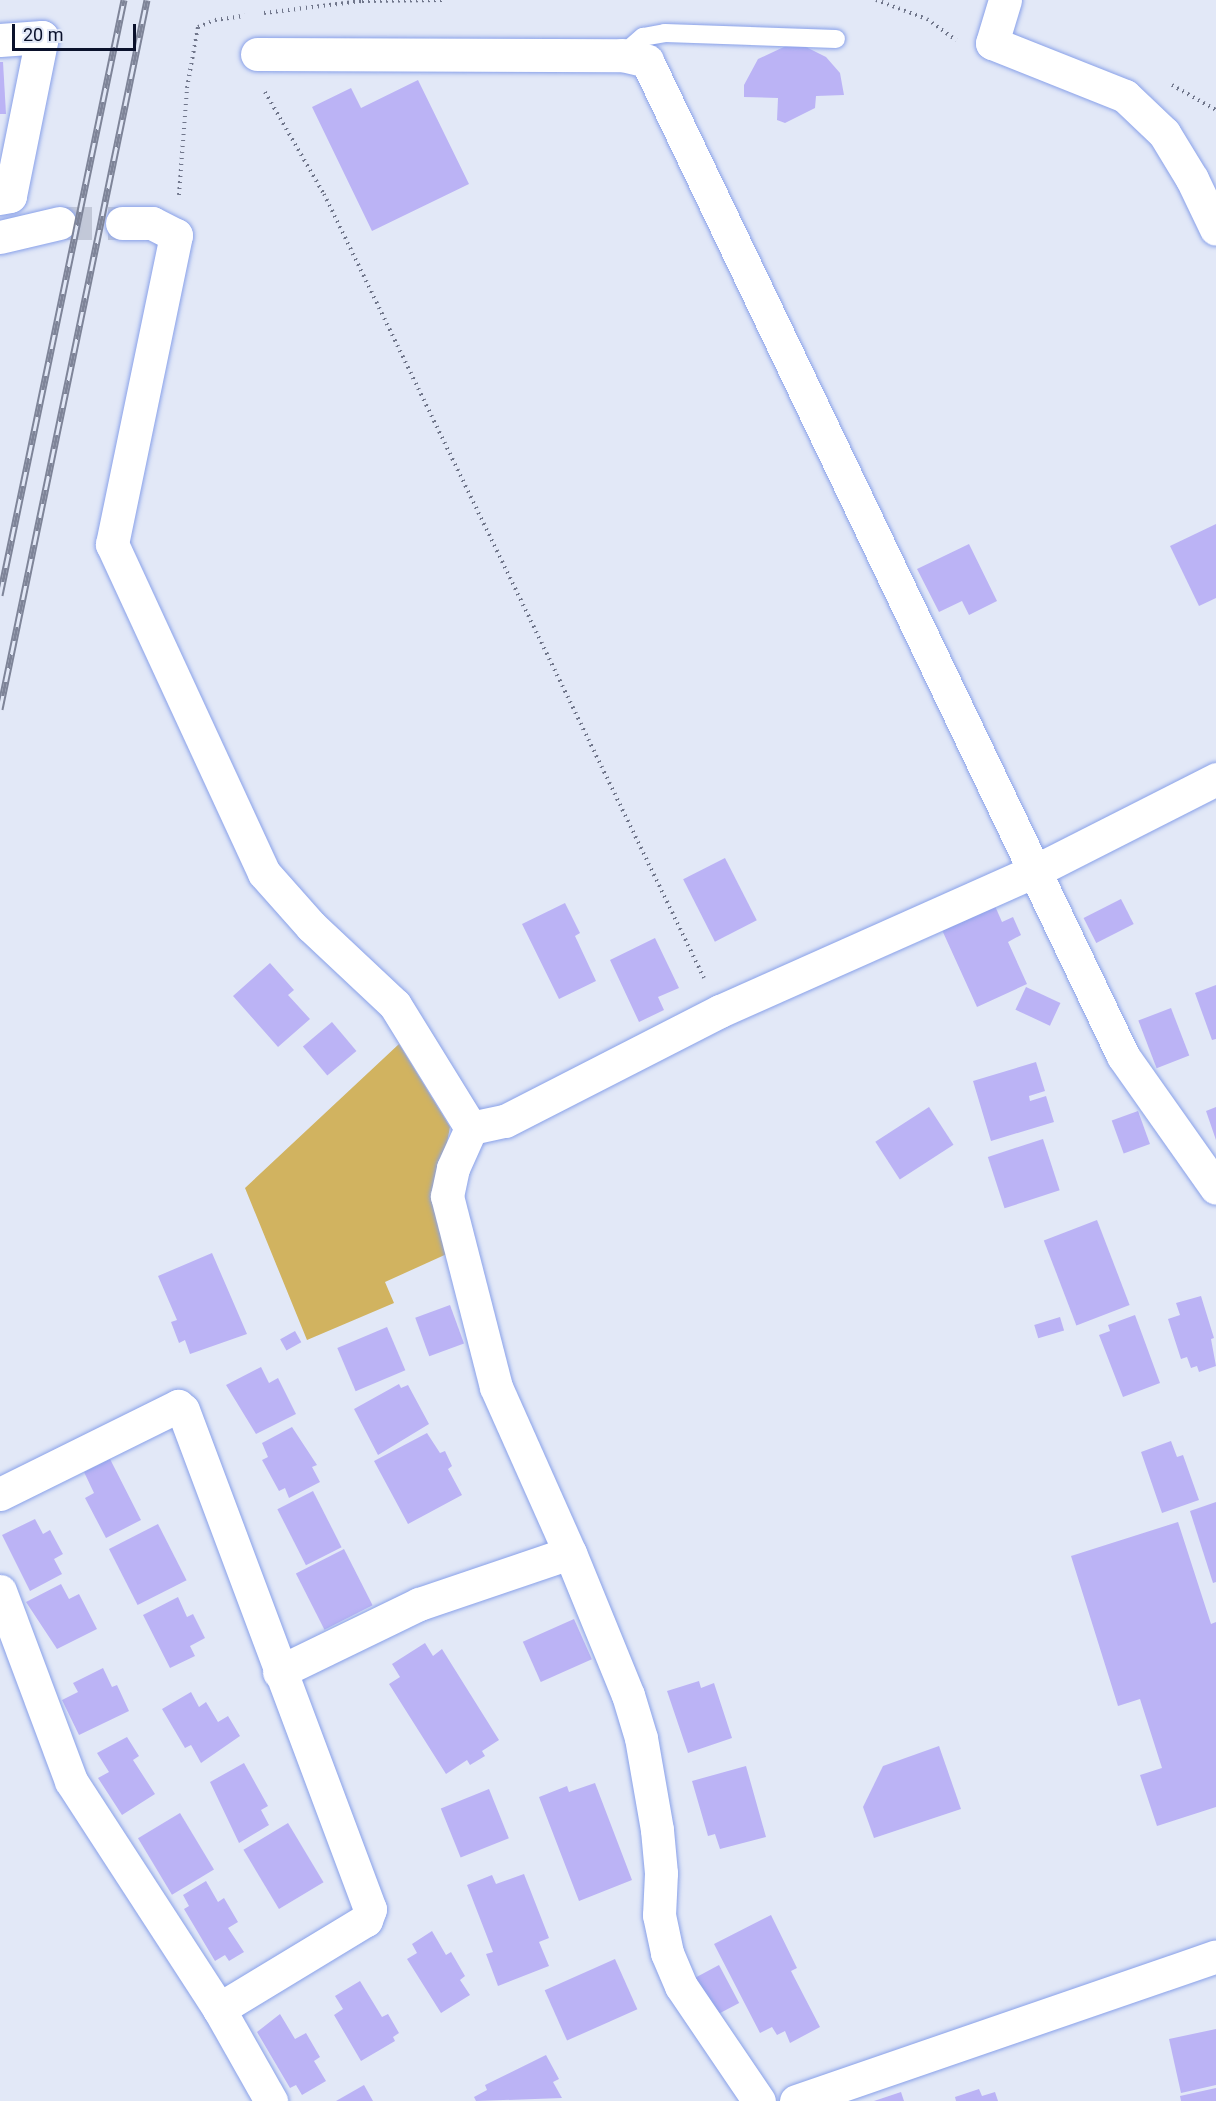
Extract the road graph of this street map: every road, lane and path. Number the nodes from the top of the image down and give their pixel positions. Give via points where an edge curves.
1 (443, 0) edge
2 (876, 0) edge
3 (362, 1) edge
4 (275, 12) dead end
5 (999, 20) edge
6 (836, 39) dead end
7 (0, 40) edge
8 (257, 54) junction
9 (622, 55) junction
10 (0, 198) edge
11 (59, 223) tunnel mouth
12 (122, 223) tunnel mouth
13 (1216, 230) edge
14 (0, 237) edge
15 (1216, 779) edge
16 (1037, 870) junction
17 (720, 1011) junction
18 (471, 1128) junction
19 (1216, 1188) edge
20 (0, 1494) edge
21 (570, 1553) junction
22 (0, 1591) edge
23 (279, 1672) junction
24 (1216, 1956) edge
25 (219, 2009) junction
26 (271, 2101) edge
27 (759, 2101) edge
28 (796, 2101) edge

1 - 3 path
2 - 5 path via 927,19 972,49
4 - 8 path via 258,42
5 - 13 street via 1125,96 1164,133
6 - 9 lane via 665,33 643,37
7 - 10 street via 42,37 10,196
8 - 9 street
8 - 17 path via 265,92 324,194
9 - 16 street via 647,61
11 - 14 street
12 - 18 street via 152,223 176,235 112,544 264,873 311,926 395,1005
15 - 16 street
16 - 17 street
16 - 19 street via 1123,1056
17 - 18 street via 505,1120
18 - 21 street via 453,1168 447,1196 462,1267 496,1387
20 - 23 street via 178,1406 183,1410
21 - 23 street via 419,1604
21 - 27 street via 628,1695 641,1738 657,1830 659,1915 667,1953 681,1986
22 - 25 street via 70,1781
23 - 25 street via 370,1909 366,1920
24 - 28 street
25 - 26 street

